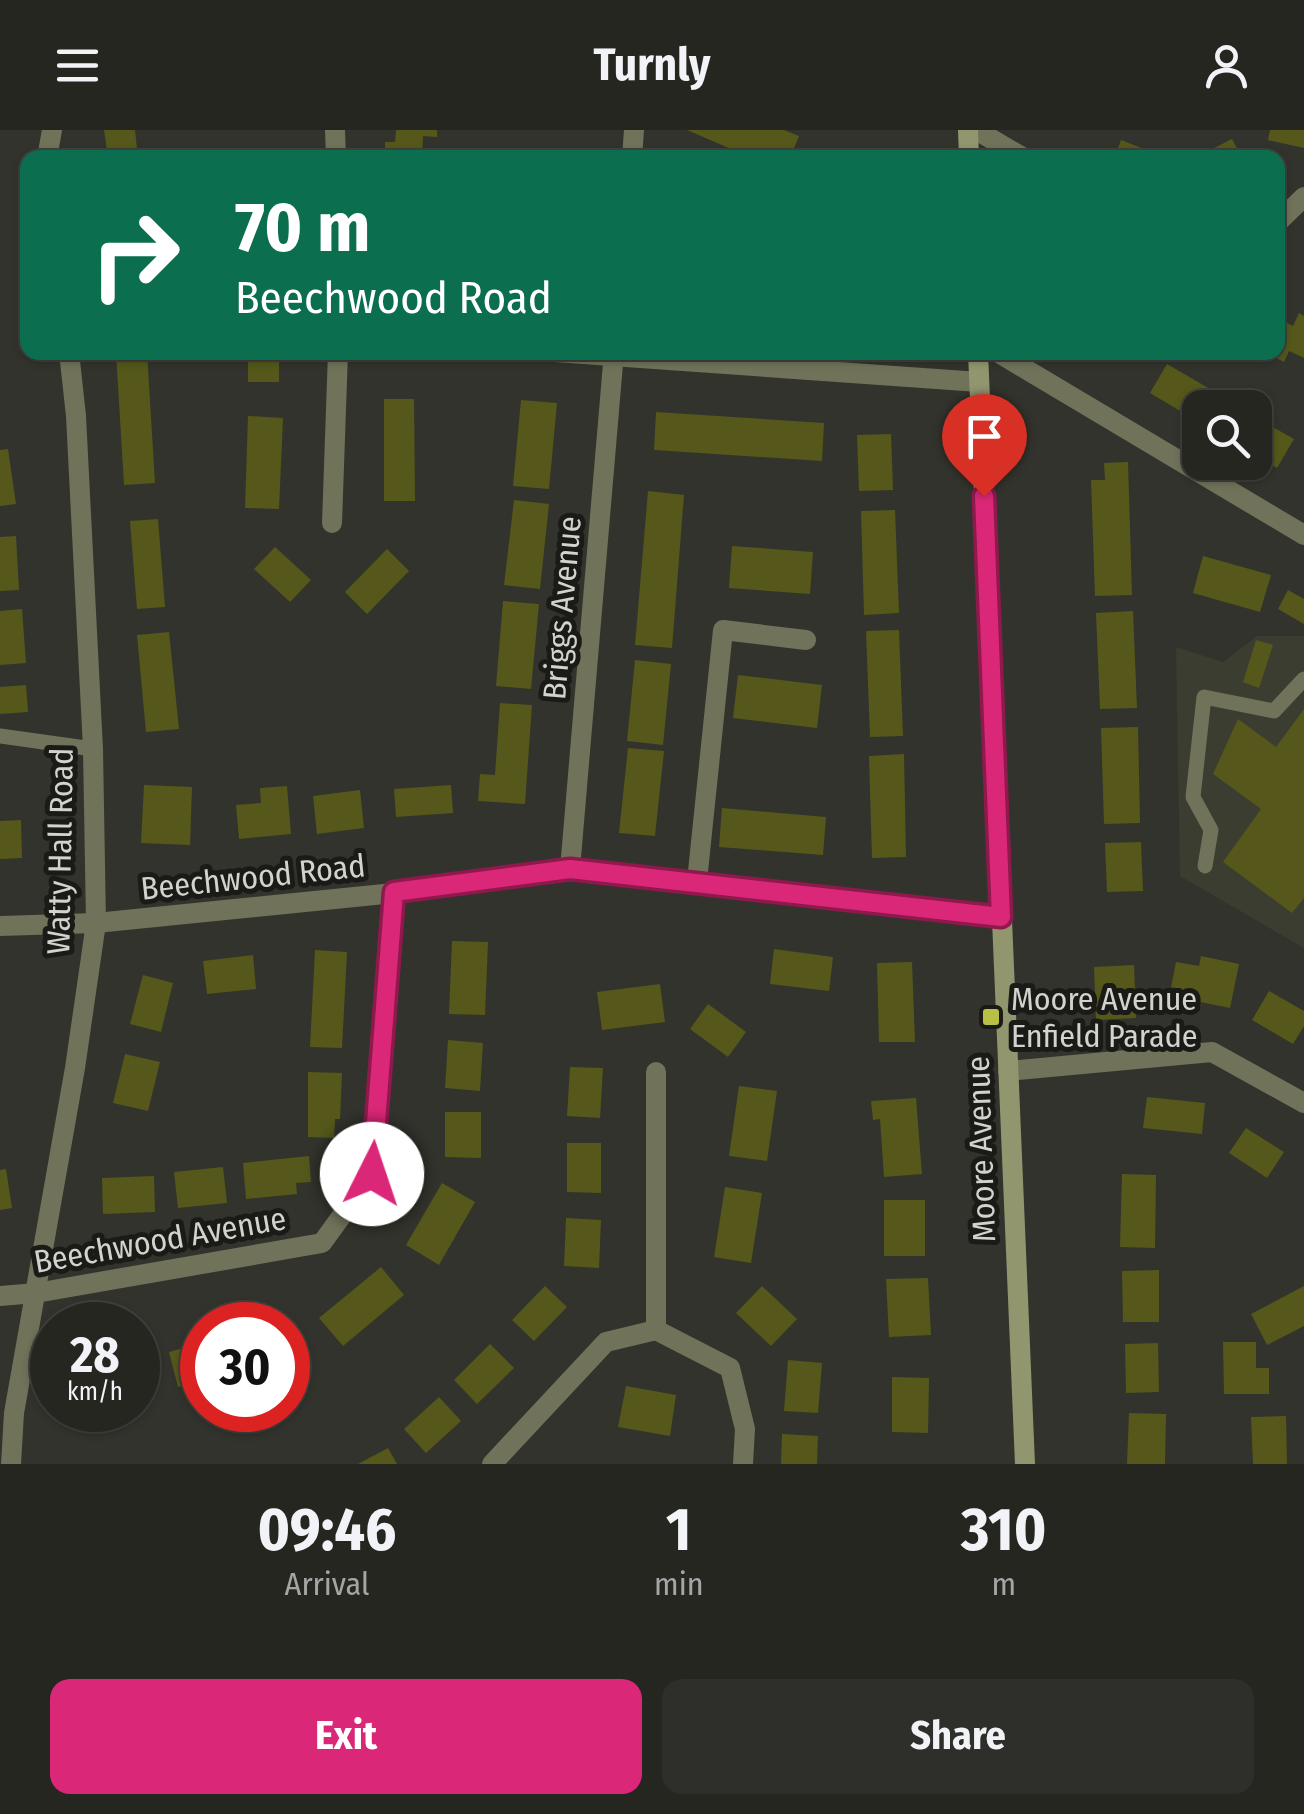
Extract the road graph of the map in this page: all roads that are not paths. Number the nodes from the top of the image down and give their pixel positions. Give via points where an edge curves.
1 (976, 130) edge
2 (1010, 150) edge
3 (1304, 198) edge
4 (1285, 216) edge
5 (70, 360) edge
6 (338, 360) edge
7 (614, 360) edge
8 (681, 360) edge
9 (978, 360) edge
10 (1010, 360) edge
11 (978, 382) junction
12 (332, 523) dead end
13 (1304, 535) edge
14 (806, 640) dead end
15 (1304, 678) edge
16 (0, 736) edge
17 (92, 750) junction
18 (1205, 866) dead end
19 (570, 869) junction
20 (698, 881) junction
21 (394, 892) junction
22 (1001, 917) junction
23 (96, 923) junction
24 (0, 926) edge
25 (1008, 1071) junction
26 (656, 1072) dead end
27 (1304, 1103) edge
28 (36, 1293) junction
29 (0, 1296) edge
30 (656, 1330) junction
31 (11, 1464) edge
32 (492, 1464) edge
33 (743, 1464) edge
34 (1025, 1464) edge

1 - 2 street
3 - 4 street
5 - 17 street, Watty Hall Road
6 - 12 street
7 - 19 street, Briggs Avenue
8 - 11 street
9 - 11 street, Moore Avenue
10 - 13 street
11 - 22 street, Moore Avenue
14 - 20 street via 723,630
15 - 18 lane via 1274,711 1204,697 1193,797 1211,830
16 - 17 lane
17 - 23 street, Watty Hall Road
19 - 20 street, Beechwood Road
19 - 21 street, Beechwood Road
20 - 22 street, Beechwood Road
21 - 23 street, Beechwood Road
21 - 28 street, Beechwood Avenue via 372,1174 322,1243
22 - 25 street, Moore Avenue
23 - 24 street, Beechwood Road
23 - 28 street, Watty Hall Road
25 - 27 street via 1212,1052
25 - 34 street, Moore Avenue
26 - 30 street
28 - 29 street, Beechwood Avenue
28 - 31 street, Watty Hall Road
30 - 32 street via 606,1342
30 - 33 street via 730,1368 745,1430

